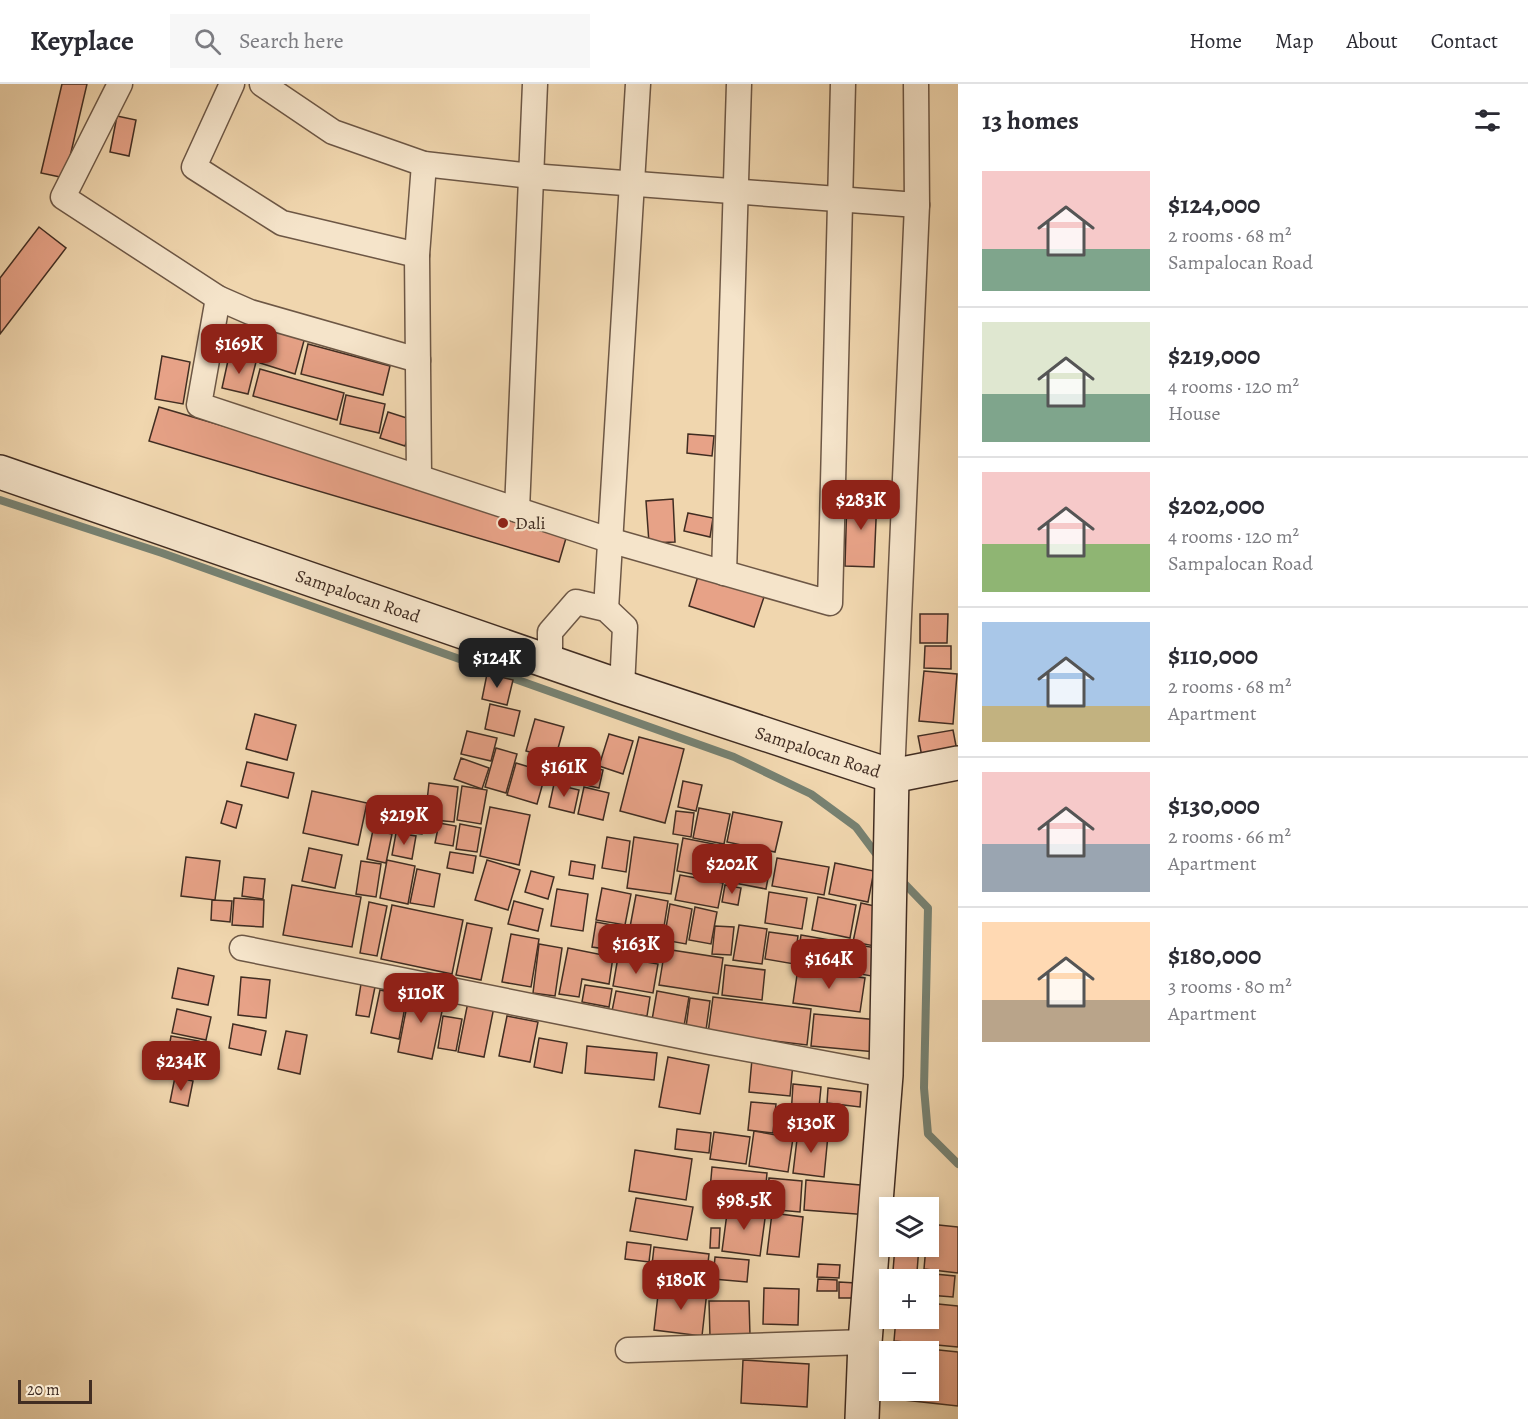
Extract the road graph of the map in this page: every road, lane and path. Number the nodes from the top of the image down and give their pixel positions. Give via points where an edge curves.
1 (120, 84) edge
2 (232, 84) edge
3 (262, 84) edge
4 (536, 84) edge
5 (638, 84) edge
6 (739, 84) edge
7 (843, 84) edge
8 (916, 84) edge
9 (424, 164) junction
10 (531, 176) junction
11 (632, 182) junction
12 (736, 191) junction
13 (840, 200) junction
14 (918, 205) junction
15 (417, 255) junction
16 (218, 298) junction
17 (418, 360) junction
18 (0, 472) edge
19 (419, 477) junction
20 (517, 510) junction
21 (609, 540) junction
22 (724, 573) junction
23 (606, 609) junction
24 (550, 662) junction
25 (621, 687) junction
26 (958, 763) edge
27 (892, 776) junction
28 (242, 948) dead end
29 (886, 1075) junction
30 (865, 1342) junction
31 (628, 1350) dead end
32 (862, 1419) edge

1 - 16 street via 63,197
2 - 15 street via 194,167 282,223
3 - 9 street via 333,132
4 - 10 street
5 - 11 street
6 - 12 street
7 - 13 street
8 - 14 street
9 - 10 street
9 - 15 street
10 - 11 street
10 - 20 street
11 - 12 street
11 - 21 street
12 - 13 street
12 - 22 street
13 - 14 street
13 - 22 street via 830,603
14 - 27 street
15 - 17 street
16 - 17 street via 250,312
16 - 19 street via 199,405
17 - 19 street
18 - 24 main road, Sampalocan Road
19 - 20 street
20 - 21 street
21 - 22 street
21 - 23 street
23 - 24 street via 576,602 550,632
23 - 25 street via 625,627
24 - 25 main road, Sampalocan Road
25 - 27 main road, Sampalocan Road
26 - 27 main road, Sampalocan Road
27 - 29 main road
28 - 29 street
29 - 30 main road
30 - 31 street
30 - 32 main road

